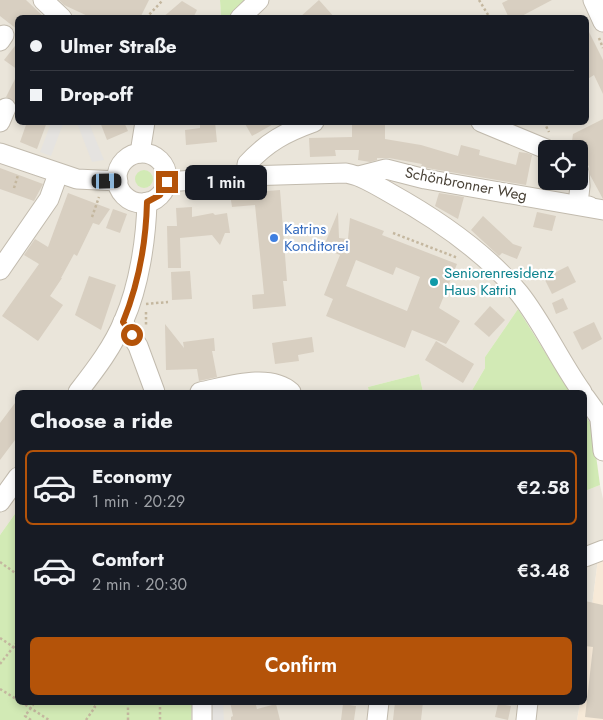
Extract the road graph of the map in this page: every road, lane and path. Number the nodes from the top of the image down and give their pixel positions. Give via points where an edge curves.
1 (43, 0) edge
2 (163, 0) edge
3 (259, 0) edge
4 (479, 0) edge
5 (593, 0) edge
6 (59, 15) edge
7 (149, 15) edge
8 (243, 15) edge
9 (488, 15) edge
10 (603, 22) edge
11 (145, 125) edge
12 (306, 125) edge
13 (488, 125) edge
14 (538, 146) edge
15 (0, 153) edge
16 (140, 153) junction
17 (58, 174) junction
18 (247, 176) junction
19 (359, 176) junction
20 (95, 181) junction
21 (118, 181) junction
22 (167, 182) junction
23 (580, 190) edge
24 (147, 202) junction
25 (599, 208) edge
26 (92, 217) dead end
27 (393, 233) dead end
28 (465, 243) junction
29 (0, 270) edge
30 (168, 302) dead end
31 (123, 322) junction
32 (146, 325) dead end
33 (80, 390) edge
34 (154, 390) edge
35 (210, 390) edge
36 (289, 390) edge
37 (581, 390) edge
38 (587, 400) edge
39 (602, 421) edge
40 (603, 451) edge
41 (15, 481) edge
42 (0, 502) edge
43 (603, 550) edge
44 (587, 556) edge
45 (0, 562) edge
46 (15, 573) edge
47 (0, 638) edge
48 (15, 644) edge
49 (13, 647) junction
50 (0, 664) edge
51 (0, 689) edge
52 (15, 698) edge
53 (26, 705) edge
54 (33, 705) edge
55 (93, 705) edge
56 (128, 705) edge
57 (160, 705) edge
58 (202, 705) edge
59 (379, 705) edge
60 (528, 705) edge
61 (31, 708) junction
62 (25, 716) junction
63 (22, 720) edge
64 (31, 720) edge
65 (49, 720) edge
66 (86, 720) edge
67 (128, 720) edge
68 (160, 720) edge
69 (202, 720) edge
70 (377, 720) edge
71 (526, 720) edge

1 - 6 street
2 - 7 path
3 - 8 street
4 - 9 path
5 - 10 street
11 - 16 street
12 - 18 street via 289,131 259,151 247,164
13 - 14 street
15 - 17 street
16 - 21 street via 123,162 118,171
16 - 22 street via 150,154 164,164
17 - 20 street
17 - 29 street via 49,199
18 - 19 street via 346,173
18 - 22 street
19 - 25 street, Schönbronner Weg via 386,169 425,179
19 - 28 street via 438,222
20 - 21 street
20 - 26 path via 100,198
21 - 24 street via 127,198
22 - 24 street via 160,195
23 - 25 street via 578,204
24 - 31 street via 139,269
27 - 28 path via 457,259
28 - 37 street via 519,294
30 - 32 path via 146,304
31 - 33 street via 105,356
31 - 34 street via 138,346
35 - 36 street via 253,381 284,386
38 - 39 street
39 - 40 street
41 - 42 street
43 - 44 street
45 - 46 path
47 - 49 path
48 - 49 path
49 - 50 path
51 - 52 path
53 - 61 path
54 - 61 path
55 - 66 path via 95,707
56 - 67 path
57 - 68 path
58 - 69 street
59 - 70 street
60 - 71 street
61 - 62 path
61 - 65 path
62 - 63 path
62 - 64 path

